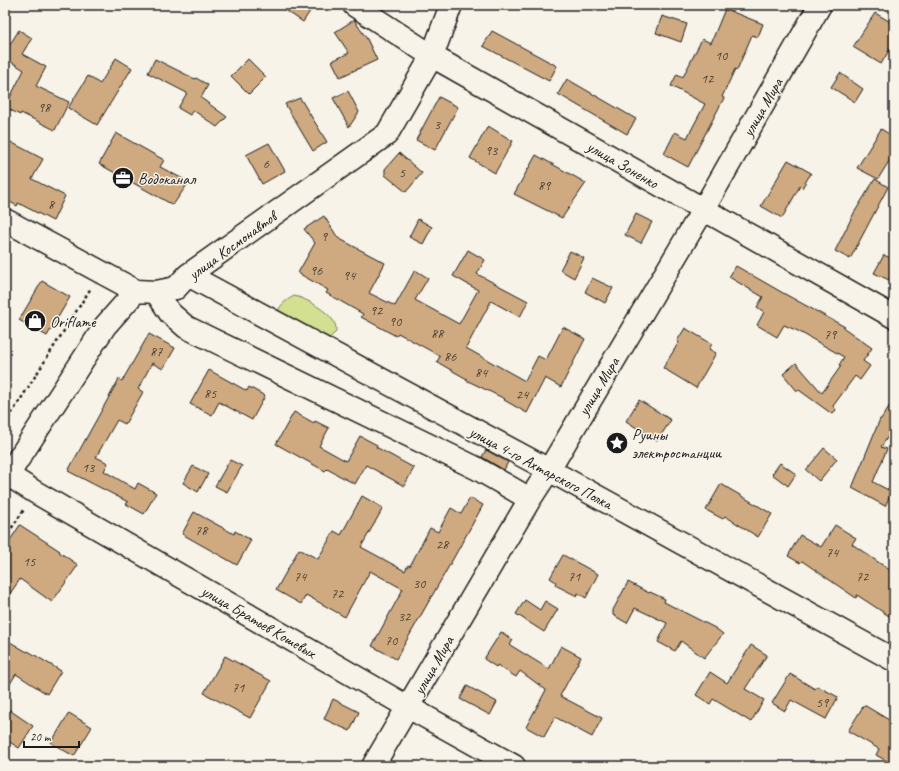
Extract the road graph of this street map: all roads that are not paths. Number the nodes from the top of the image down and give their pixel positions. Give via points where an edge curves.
1 (354, 5) edge
2 (451, 5) edge
3 (820, 5) edge
4 (432, 56) junction
5 (703, 210) junction
6 (5, 220) edge
7 (188, 275) junction
8 (146, 291) junction
9 (894, 317) edge
10 (549, 470) junction
11 (6, 474) edge
12 (530, 499) junction
13 (894, 660) edge
14 (408, 707) junction
15 (373, 766) edge
16 (514, 766) edge

1 - 4 street, улица Зоненко
2 - 4 street, улица Космонавтов
3 - 5 street, улица Мира
4 - 5 street, улица Зоненко
4 - 7 street, улица Космонавтов via 387,134
5 - 9 street, улица Зоненко
5 - 10 street, улица Мира
6 - 8 street via 102,272
7 - 8 street, улица Космонавтов via 176,288
7 - 10 street, улица 4-го Ахтарского Полка
8 - 11 street via 105,326
8 - 12 street via 186,327 476,468
10 - 12 street, улица Мира
10 - 13 street, улица 4-го Ахтарского Полка
11 - 14 street, улица Братьев Кошевых
12 - 14 street, улица Мира
14 - 15 street, улица Мира
14 - 16 street, улица Братьев Кошевых

